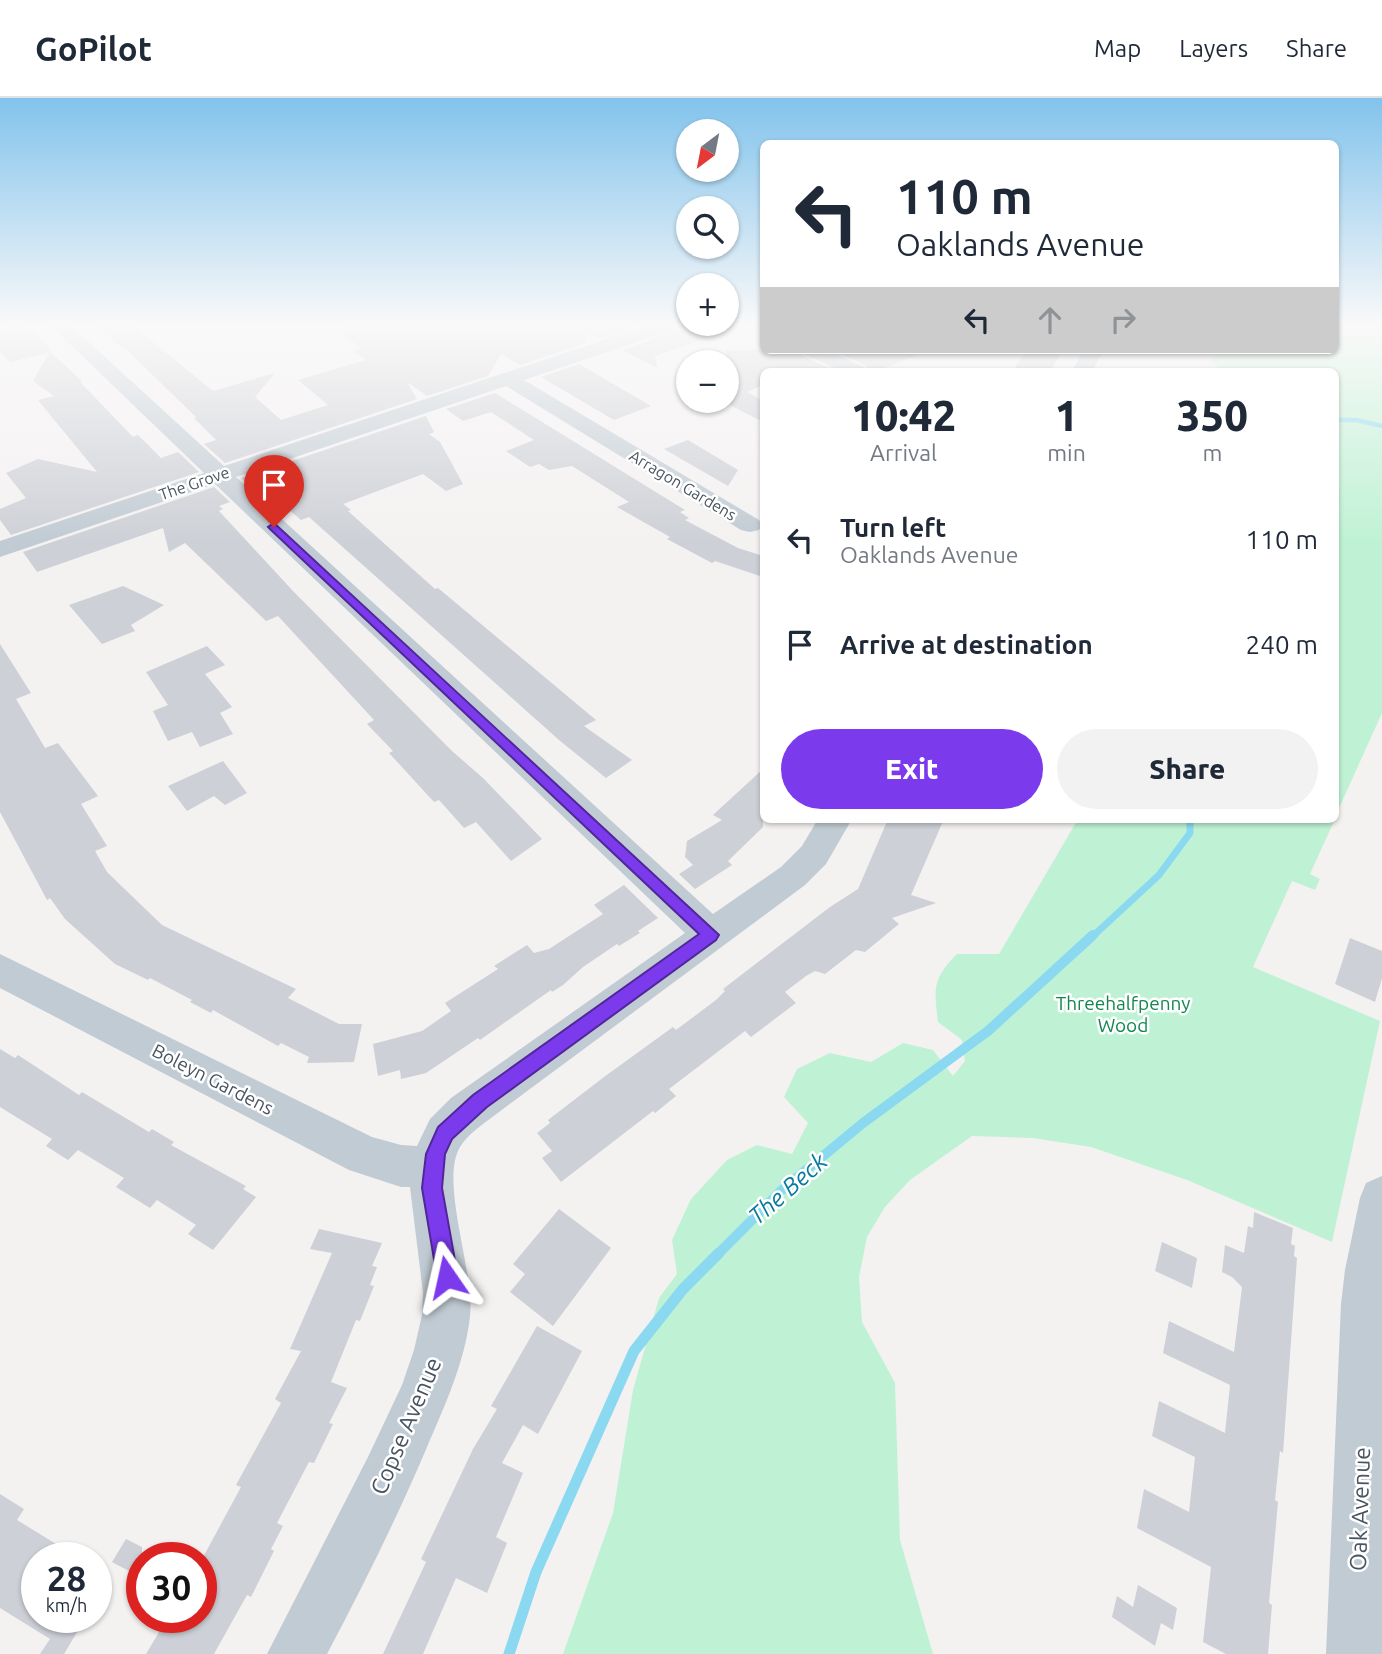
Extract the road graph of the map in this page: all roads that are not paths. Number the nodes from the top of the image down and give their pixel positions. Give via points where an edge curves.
1 (136, 398) edge
2 (451, 398) edge
3 (539, 398) edge
4 (218, 474) junction
5 (750, 525) dead end
6 (0, 549) edge
7 (833, 823) edge
8 (710, 935) junction
9 (0, 970) edge
10 (433, 1167) junction
11 (1382, 1198) edge
12 (296, 1654) edge
13 (1355, 1654) edge

1 - 4 street
2 - 4 street, The Grove
3 - 5 street, Arragon Gardens
4 - 6 street, The Grove
4 - 8 street
7 - 8 street, Copse Avenue via 803,867
8 - 10 street, Copse Avenue via 464,1114 440,1142
9 - 10 street, Boleyn Gardens via 364,1155 401,1166
10 - 12 street, Copse Avenue via 433,1204 447,1277 446,1314 437,1358 351,1551
11 - 13 street, Oak Avenue via 1365,1304

